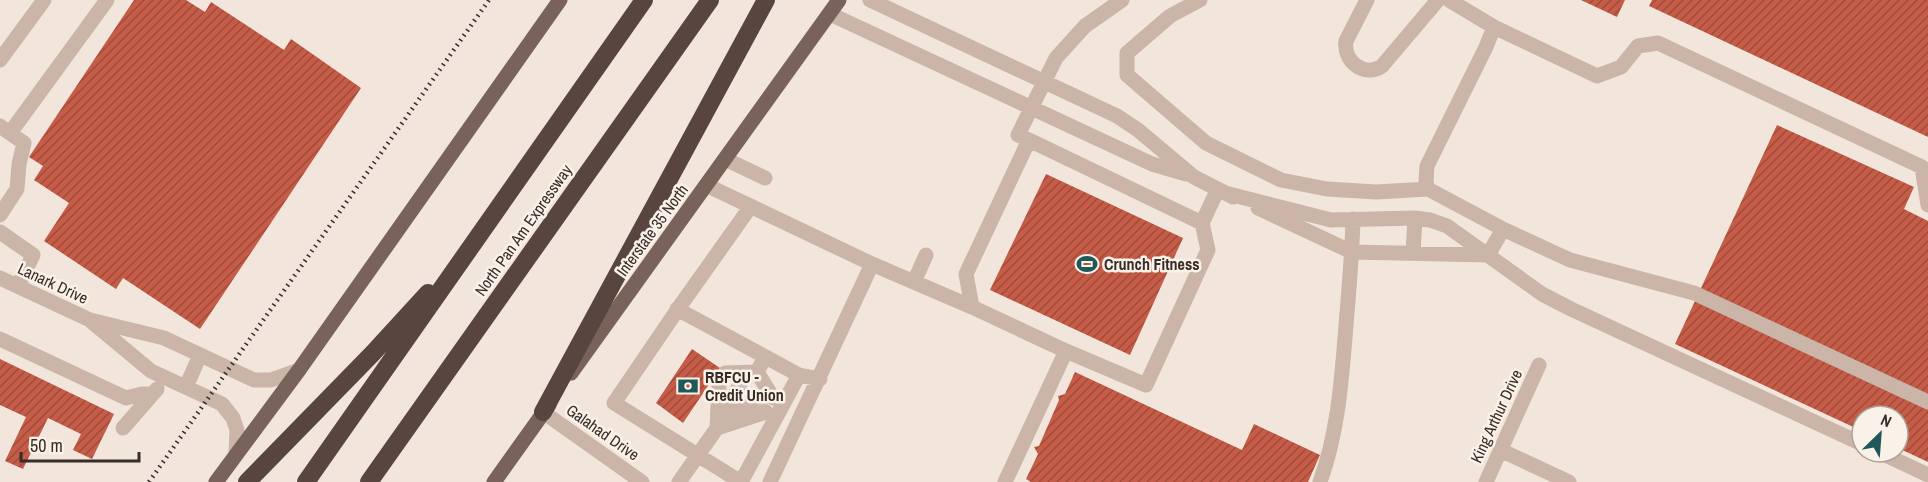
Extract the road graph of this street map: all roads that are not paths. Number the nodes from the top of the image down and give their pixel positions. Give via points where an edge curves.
1 (44, 0) edge
2 (107, 0) edge
3 (560, 0) edge
4 (644, 0) edge
5 (710, 0) edge
6 (766, 0) edge
7 (839, 0) edge
8 (870, 0) edge
9 (1122, 0) edge
10 (1200, 0) edge
11 (1367, 0) edge
12 (1438, 0) edge
13 (1449, 0) edge
14 (830, 14) junction
15 (1494, 27) junction
16 (0, 60) edge
17 (1044, 82) junction
18 (1031, 108) junction
19 (5, 129) edge
20 (1029, 140) junction
21 (725, 159) junction
22 (1194, 177) junction
23 (765, 178) dead end
24 (706, 185) junction
25 (1428, 189) junction
26 (1222, 191) junction
27 (1928, 205) edge
28 (751, 206) junction
29 (0, 215) edge
30 (1415, 218) junction
31 (1353, 219) junction
32 (1202, 223) junction
33 (1503, 229) junction
34 (0, 232) edge
35 (478, 238) junction
36 (1352, 252) junction
37 (1413, 253) junction
38 (926, 255) dead end
39 (1488, 255) junction
40 (872, 264) junction
41 (0, 278) edge
42 (914, 282) junction
43 (18, 286) junction
44 (972, 307) junction
45 (677, 309) junction
46 (90, 320) junction
47 (0, 339) edge
48 (1066, 351) junction
49 (200, 355) junction
50 (765, 357) junction
51 (1539, 365) dead end
52 (299, 370) junction
53 (757, 372) junction
54 (799, 375) junction
55 (166, 378) junction
56 (820, 379) junction
57 (186, 387) junction
58 (746, 392) junction
59 (152, 394) junction
60 (1928, 402) edge
61 (543, 412) junction
62 (123, 428) dead end
63 (717, 428) junction
64 (1850, 438) edge
65 (1500, 450) junction
66 (236, 453) junction
67 (698, 456) junction
68 (1905, 464) edge
69 (1928, 475) edge
70 (216, 482) edge
71 (248, 482) edge
72 (306, 482) edge
73 (369, 482) edge
74 (494, 482) edge
75 (642, 482) edge
76 (679, 482) edge
77 (741, 482) edge
78 (770, 482) edge
79 (1005, 482) edge
80 (1320, 482) edge
81 (1486, 482) edge
82 (1569, 482) edge

1 - 16 street
2 - 19 street
3 - 52 main road
4 - 35 highway, North Pan Am Expressway
5 - 73 highway, North Pan Am Expressway
6 - 61 highway
7 - 14 main road, Interstate 35 North
8 - 17 street
9 - 17 street via 1084,26 1056,58
10 - 25 street via 1170,16 1127,53 1127,75 1206,143 1281,180 1327,189
11 - 12 street via 1345,47 1354,64 1373,70 1382,66
13 - 15 street
14 - 18 street
14 - 21 main road, Interstate 35 North
15 - 25 street via 1427,166
15 - 27 street via 1598,76 1621,67 1638,46 1658,43 1922,167
17 - 18 street
17 - 22 street via 1117,116
18 - 20 street via 1018,135
18 - 22 street via 1152,164
19 - 29 street via 24,143 17,189
20 - 32 street
20 - 44 street via 966,274
21 - 23 street
21 - 24 main road, Interstate 35 North
22 - 26 street
24 - 28 street
24 - 61 main road, Interstate 35 North
25 - 33 street
26 - 31 street via 1330,220
26 - 32 street
26 - 36 street
28 - 40 street
28 - 45 street
30 - 31 street
30 - 37 street
30 - 39 street via 1447,226
31 - 36 street
32 - 48 street via 1208,250 1146,385
33 - 39 street
33 - 60 street via 1570,260 1694,293
34 - 43 street via 33,255
35 - 71 highway
35 - 72 highway, North Pan Am Expressway
36 - 37 street
36 - 80 street via 1340,404
37 - 39 street
38 - 42 street
39 - 64 street via 1570,309
40 - 42 street
40 - 56 street
41 - 43 street, Lanark Drive
42 - 44 street
43 - 46 street, Lanark Drive
44 - 48 street
45 - 50 street
45 - 67 street via 614,403
46 - 49 street, Lanark Drive via 164,338
46 - 55 street, Lanark Drive via 151,371
47 - 59 street via 126,398
48 - 79 street
49 - 52 street, Lanark Drive via 254,380 271,380
49 - 57 street
50 - 53 street
50 - 54 street
51 - 65 street, King Arthur Drive
52 - 66 main road
53 - 58 street
53 - 58 street
53 - 58 street
54 - 56 street
54 - 77 street
55 - 57 street, Lanark Drive
55 - 59 street
56 - 78 street
57 - 66 street, Lanark Drive via 228,410 237,430
58 - 63 street
58 - 63 street
58 - 63 street
59 - 62 street
61 - 74 main road, Interstate 35 North
61 - 75 street, Galahad Drive
63 - 67 street
65 - 81 street, King Arthur Drive
65 - 82 street
66 - 70 main road
67 - 76 street
67 - 77 street
68 - 69 street

